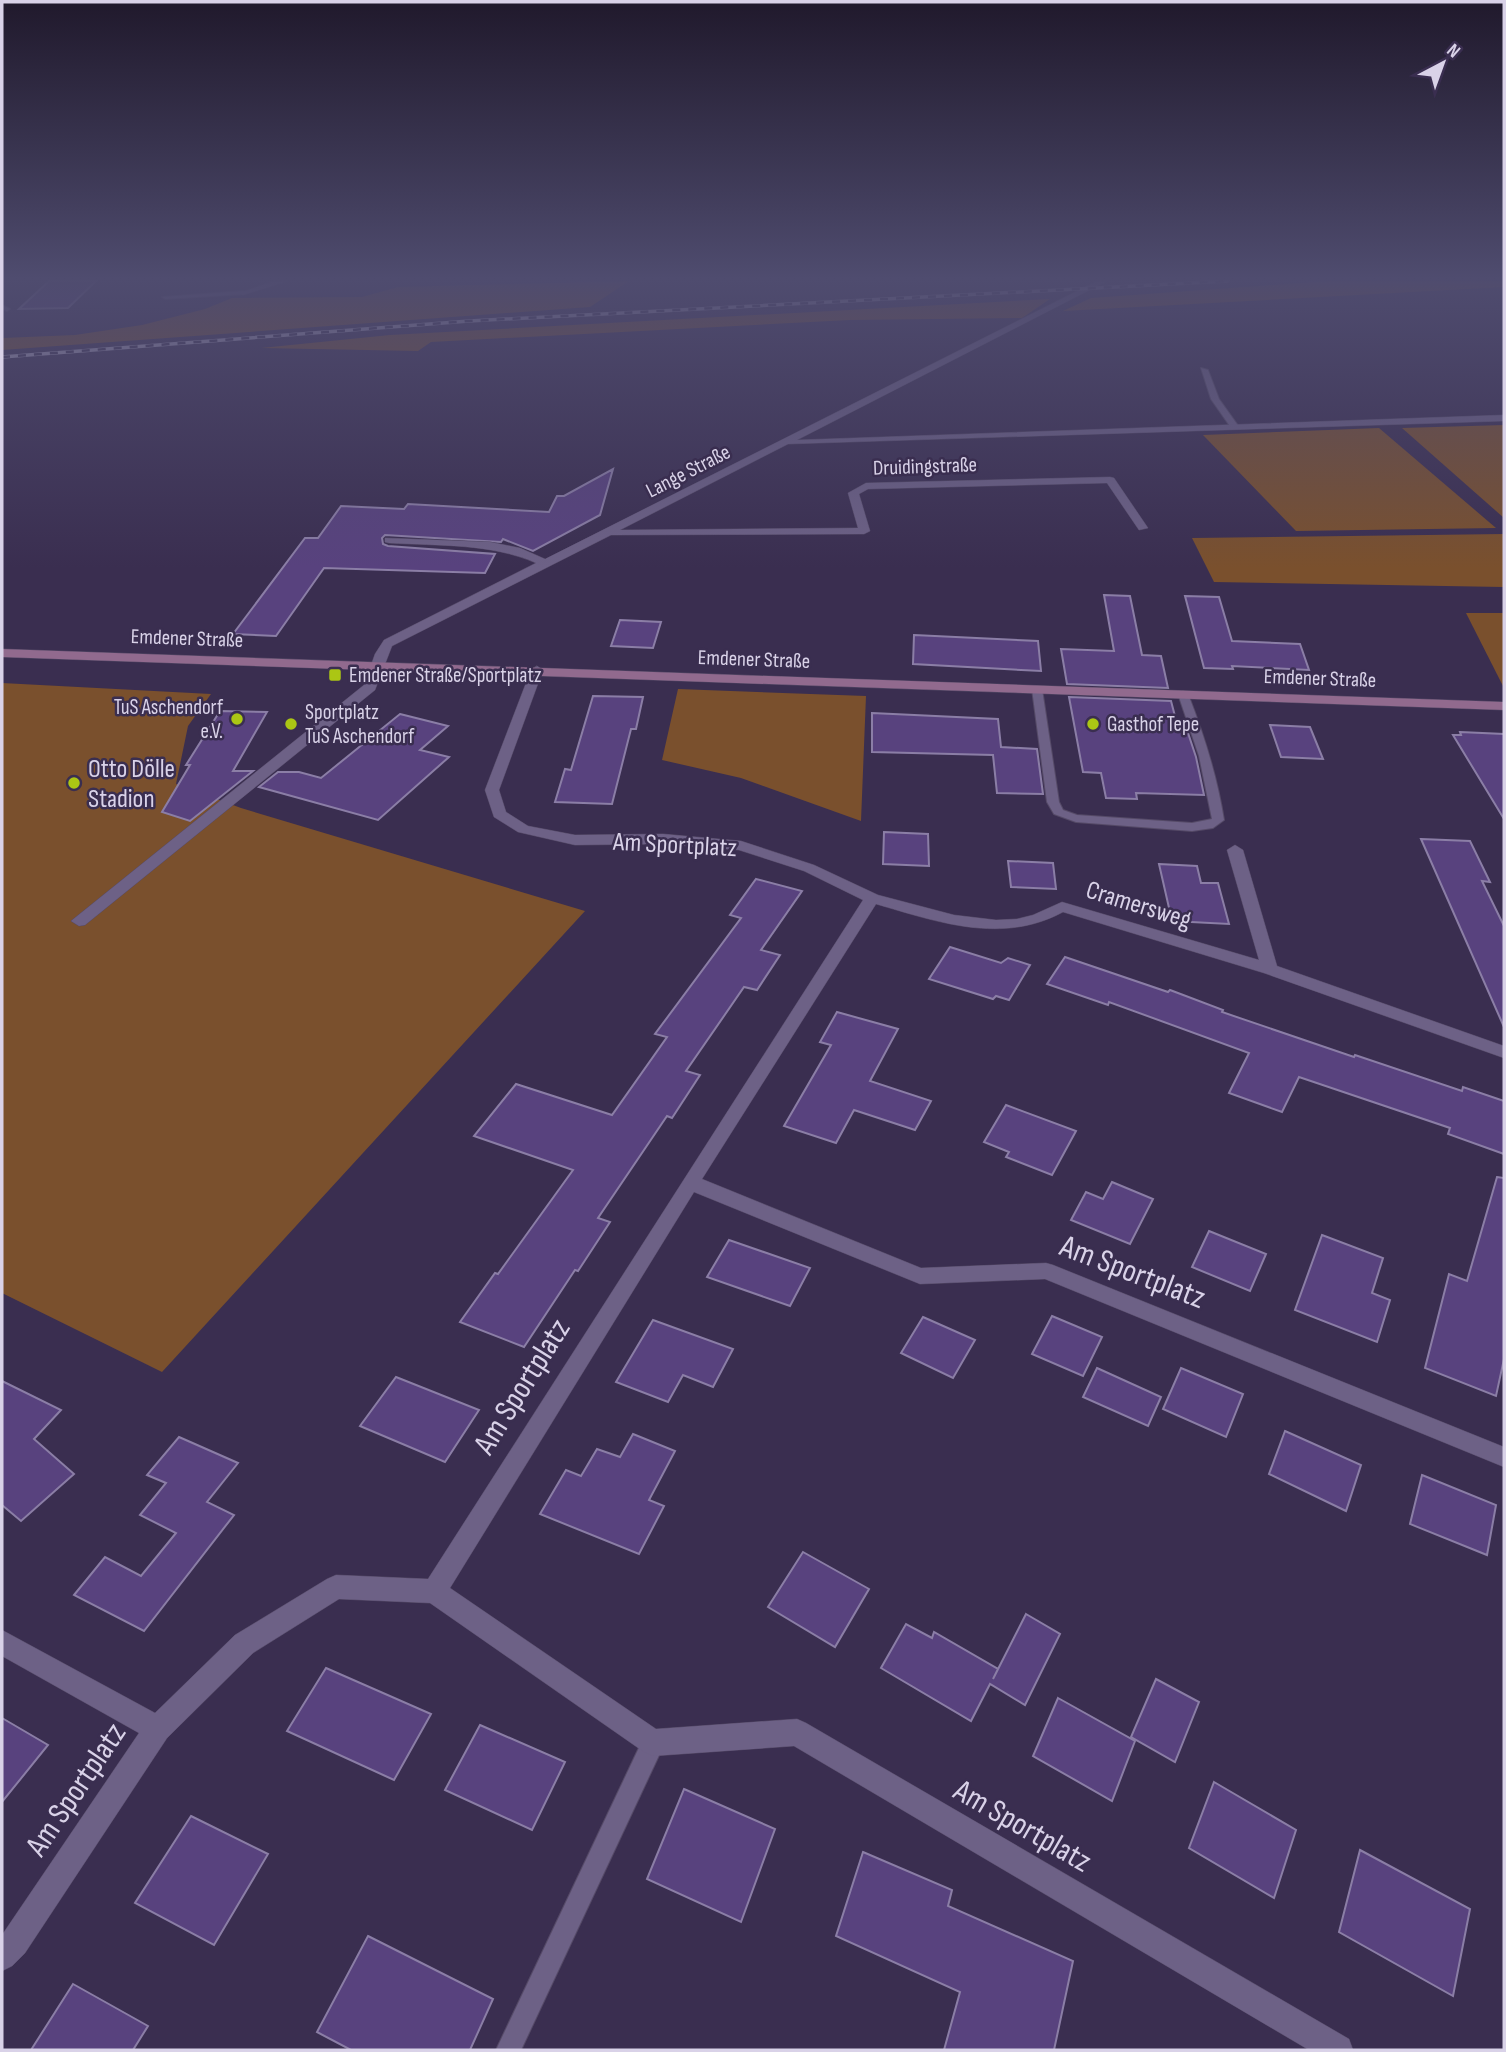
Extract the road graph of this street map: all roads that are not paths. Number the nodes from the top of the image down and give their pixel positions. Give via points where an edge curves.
1 (915, 377) edge
2 (1207, 377) edge
3 (1504, 418) edge
4 (1235, 427) junction
5 (785, 443) junction
6 (1143, 528) dead end
7 (609, 533) junction
8 (389, 540) dead end
9 (547, 564) junction
10 (2, 653) edge
11 (376, 665) junction
12 (537, 670) junction
13 (1037, 689) junction
14 (1183, 694) junction
15 (1504, 706) edge
16 (1235, 850) dead end
17 (872, 898) junction
18 (79, 921) dead end
19 (1270, 969) junction
20 (1504, 1052) edge
21 (690, 1182) junction
22 (1504, 1457) edge
23 (434, 1591) junction
24 (2, 1642) edge
25 (158, 1729) junction
26 (653, 1744) junction
27 (2, 1956) edge
28 (508, 2050) edge
29 (1338, 2050) edge

1 - 5 street, Lange Straße
2 - 4 lane via 1215,399
3 - 4 street
4 - 5 street
5 - 7 street, Lange Straße
6 - 7 street, Druidingstraße via 1110,481 866,486 853,494 864,531
7 - 9 street, Lange Straße
8 - 9 street via 490,545
9 - 11 street, Lange Straße via 388,643
10 - 11 street, Emdener Straße
11 - 12 street, Emdener Straße
11 - 18 street, Lange Straße via 370,687
12 - 13 street, Emdener Straße
12 - 17 street, Am Sportplatz via 492,790 499,814 523,829 575,840 663,839 741,846 809,868
13 - 14 street, Emdener Straße
13 - 14 lane via 1058,812 1076,818 1209,825 1218,820 1214,796
14 - 15 street, Emdener Straße
16 - 19 street
17 - 19 street, Cramersweg via 952,920 996,924 1037,919 1062,906
17 - 21 street, Am Sportplatz
19 - 20 street, Cramersweg
21 - 22 street, Am Sportplatz via 920,1276 1046,1271
21 - 23 street, Am Sportplatz
23 - 25 street, Am Sportplatz via 337,1587 244,1644
23 - 26 street
24 - 25 street, Am Sportplatz
25 - 27 street, Am Sportplatz
26 - 28 lane
26 - 29 street, Am Sportplatz via 797,1732

